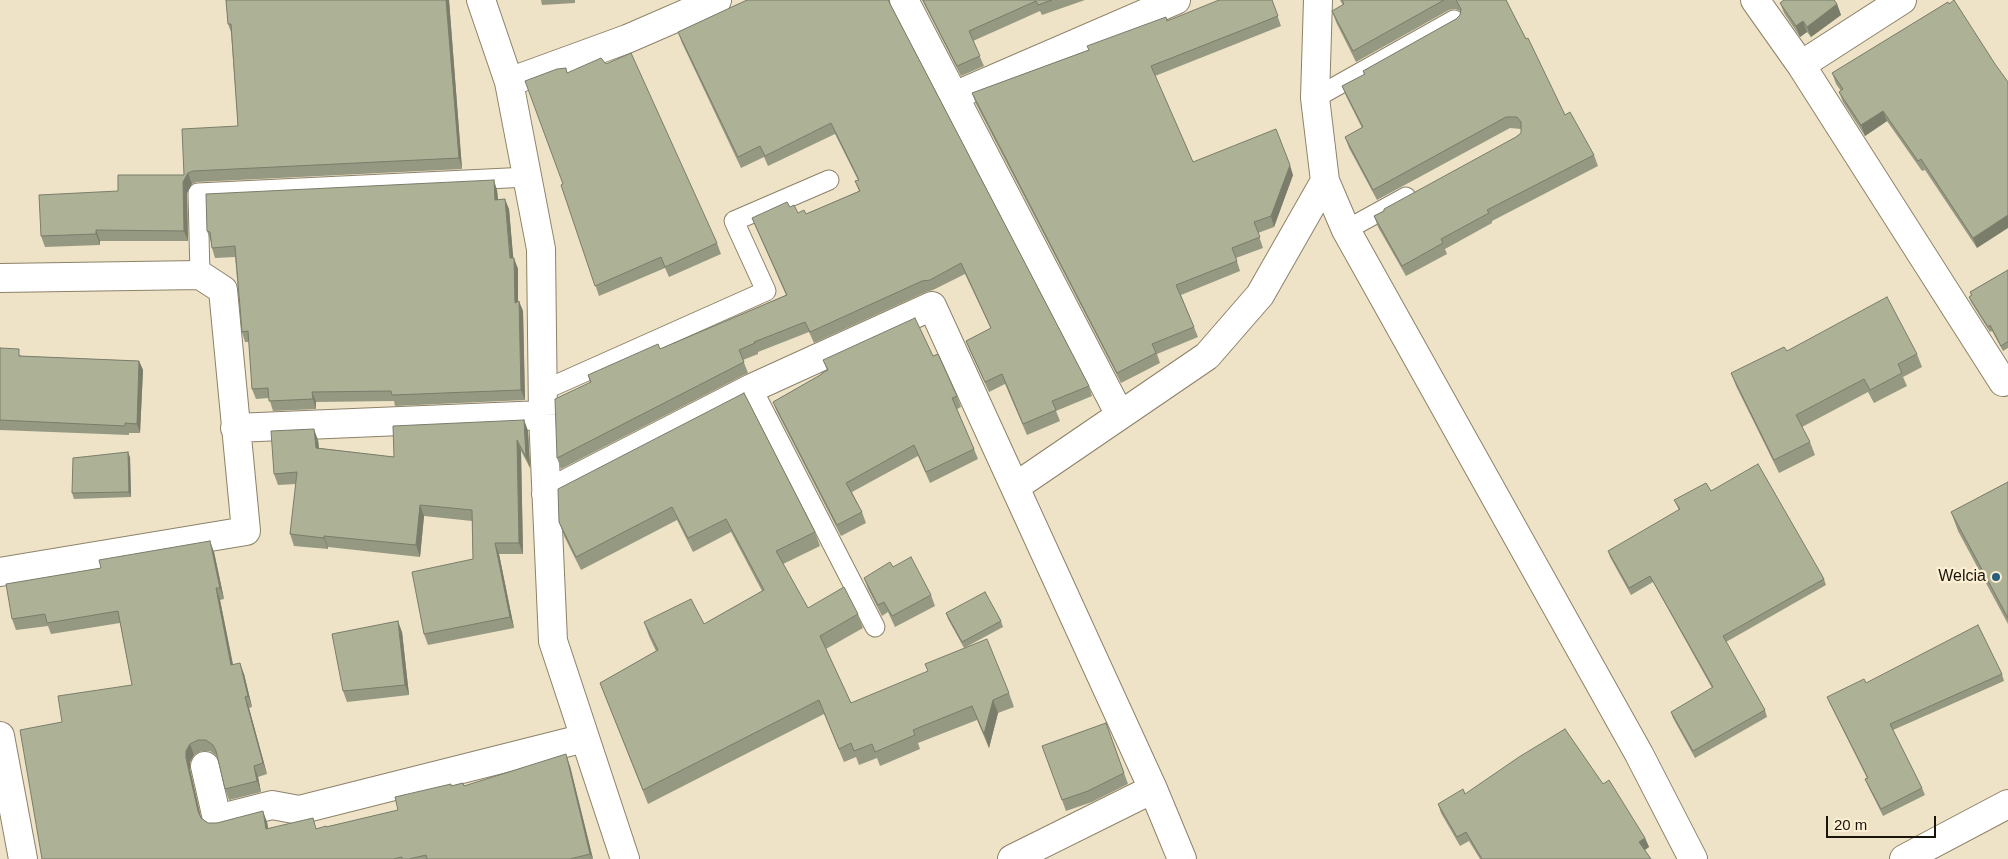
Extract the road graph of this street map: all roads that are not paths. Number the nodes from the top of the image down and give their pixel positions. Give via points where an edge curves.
1 (481, 0) edge
2 (717, 0) edge
3 (904, 0) edge
4 (1176, 0) edge
5 (1318, 0) edge
6 (1755, 0) edge
7 (1902, 0) edge
8 (1454, 20) edge
9 (1801, 64) junction
10 (509, 82) junction
11 (954, 96) junction
12 (1315, 98) junction
13 (528, 177) junction
14 (830, 180) dead end
15 (1325, 180) junction
16 (1422, 189) edge
17 (1346, 230) junction
18 (200, 275) junction
19 (0, 278) edge
20 (2008, 379) edge
21 (752, 388) junction
22 (542, 403) junction
23 (1120, 415) junction
24 (235, 428) junction
25 (1015, 487) junction
26 (546, 494) junction
27 (0, 572) edge
28 (875, 627) dead end
29 (0, 736) edge
30 (585, 738) junction
31 (205, 766) dead end
32 (1153, 789) junction
33 (2008, 804) edge
34 (23, 859) edge
35 (625, 859) edge
36 (1012, 859) edge
37 (1182, 859) edge
38 (1693, 859) edge
39 (1904, 859) edge

1 - 10 street
2 - 10 street
3 - 11 street
4 - 11 street
5 - 12 street
6 - 9 street
7 - 9 street
8 - 12 lane
9 - 20 street via 2003,382
10 - 13 street
11 - 23 street
12 - 15 street
13 - 18 lane via 198,193
13 - 22 street via 540,248
14 - 22 lane via 734,221 766,291
15 - 17 street
15 - 23 street via 1260,295 1206,356
16 - 17 lane
17 - 38 street via 1634,745
18 - 19 street
18 - 24 street via 223,290
21 - 25 street via 932,306
21 - 26 street
21 - 28 lane
22 - 24 street
22 - 26 street
23 - 25 street
24 - 27 street via 246,531
25 - 32 street
26 - 30 street via 553,641
29 - 34 street
30 - 31 street via 299,810 272,805 217,819
30 - 35 street
32 - 36 street
32 - 37 street
33 - 39 street

